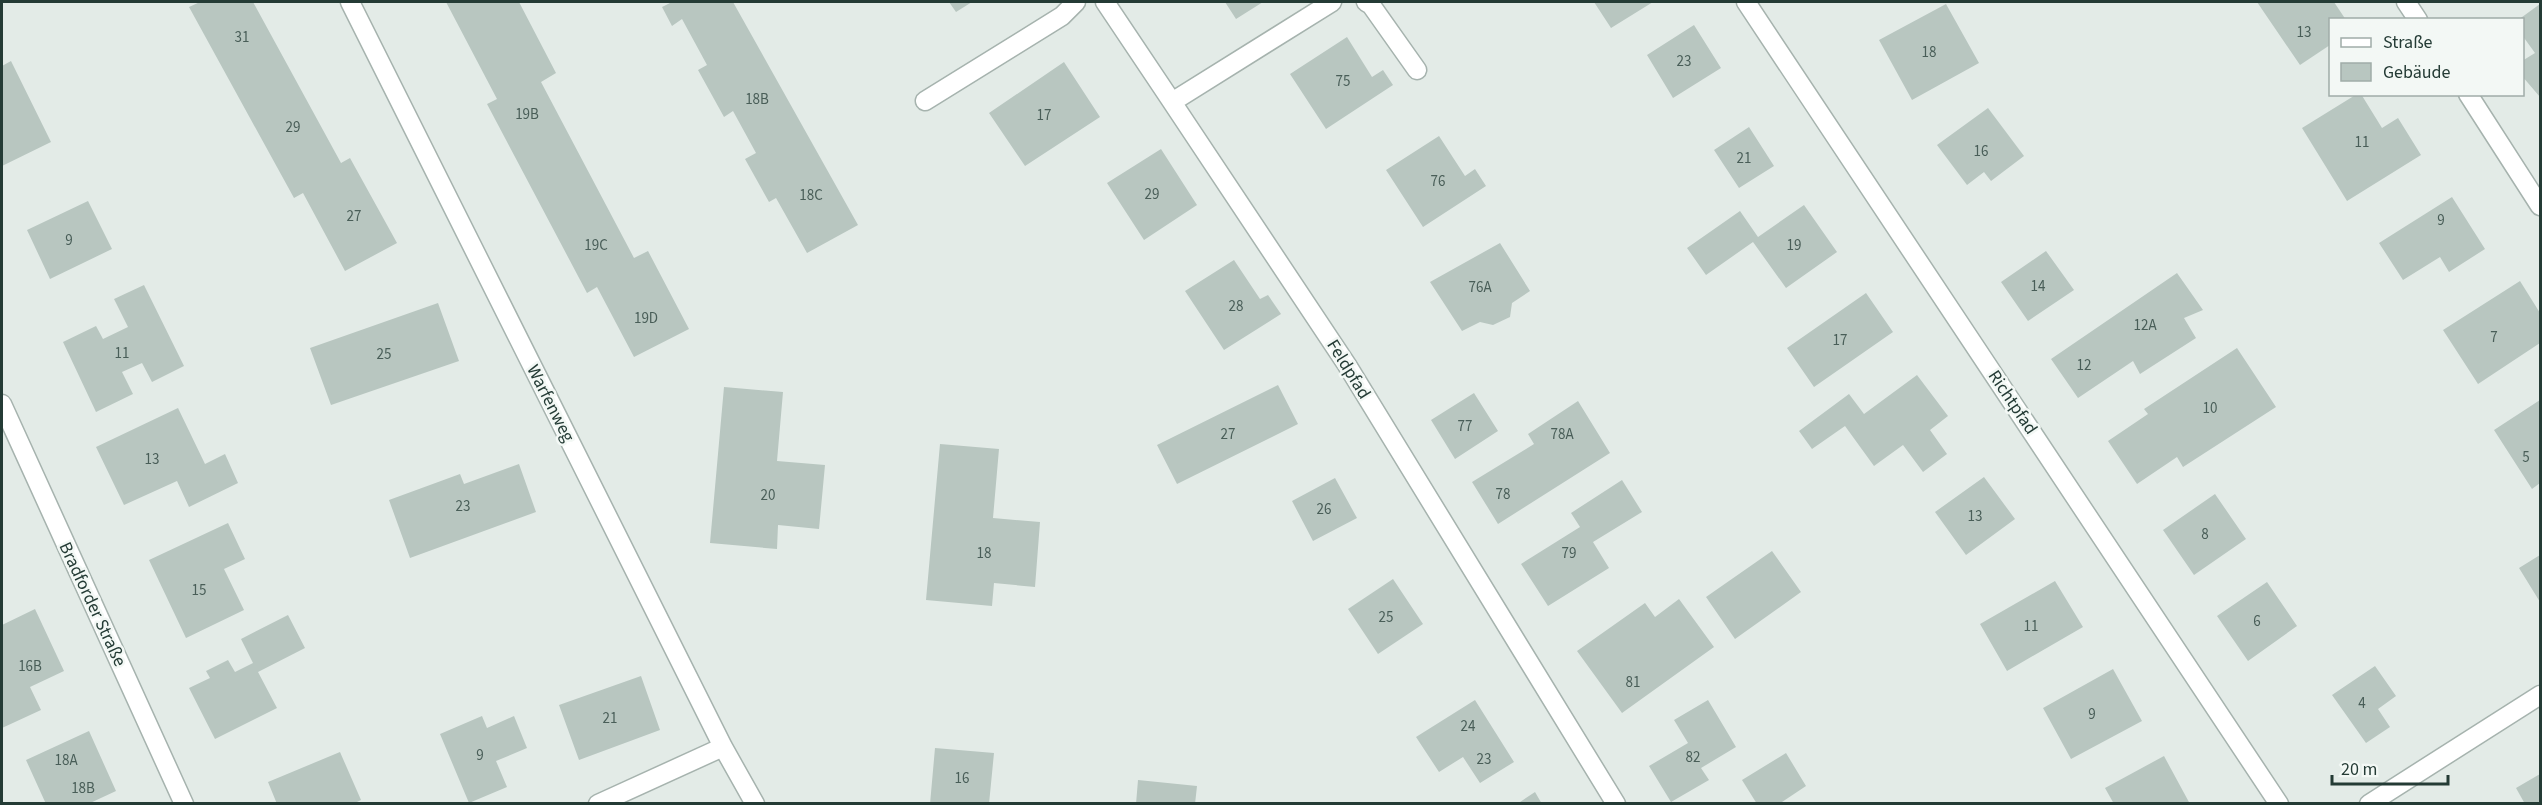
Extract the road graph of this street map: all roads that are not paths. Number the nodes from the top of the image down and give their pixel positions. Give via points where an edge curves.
1 (350, 2) edge
2 (1076, 2) edge
3 (1105, 2) edge
4 (1332, 2) edge
5 (1366, 2) edge
6 (1746, 2) edge
7 (2406, 2) edge
8 (2417, 18) edge
9 (1417, 70) dead end
10 (2469, 96) edge
11 (925, 101) dead end
12 (1172, 102) junction
13 (2539, 200) edge
14 (2, 404) edge
15 (2541, 695) edge
16 (723, 747) junction
17 (184, 804) edge
18 (598, 804) edge
19 (754, 804) edge
20 (1616, 804) edge
21 (2279, 804) edge
22 (2369, 804) edge

1 - 16 street, Warfenweg
2 - 11 street via 1062,16
3 - 12 street, Feldpfad
4 - 12 street
5 - 9 street
6 - 21 street, Richtpfad
7 - 8 street
10 - 13 street
12 - 20 street, Feldpfad via 1347,365
14 - 17 street, Bradforder Straße
15 - 22 street
16 - 18 street
16 - 19 street, Warfenweg

